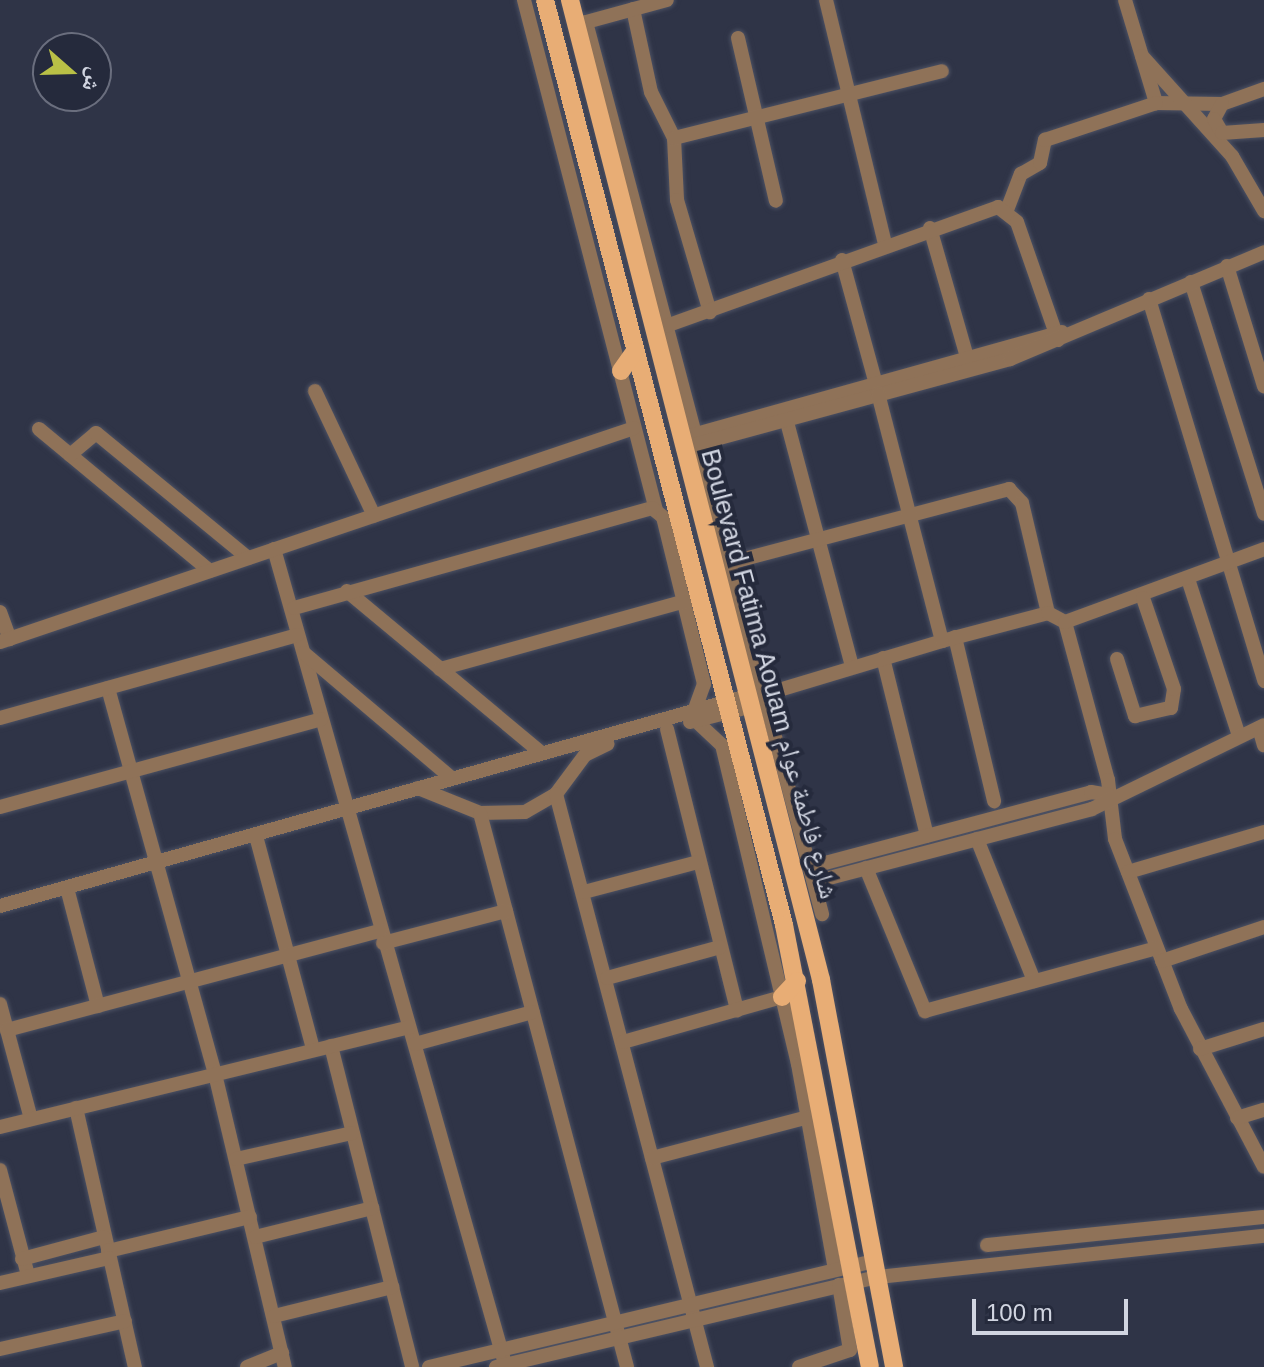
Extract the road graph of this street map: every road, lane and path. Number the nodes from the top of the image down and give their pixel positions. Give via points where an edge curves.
1 (524, 0) edge
2 (545, 0) edge
3 (570, 0) edge
4 (667, 0) edge
5 (826, 0) edge
6 (1125, 0) edge
7 (633, 9) junction
8 (581, 23) junction
9 (738, 38) dead end
10 (1139, 53) junction
11 (942, 71) dead end
12 (1264, 89) edge
13 (849, 94) junction
14 (1156, 103) junction
15 (1222, 104) junction
16 (1190, 105) junction
17 (756, 117) junction
18 (1264, 130) edge
19 (674, 138) junction
20 (776, 201) dead end
21 (1007, 210) junction
22 (1264, 211) edge
23 (930, 228) junction
24 (885, 244) junction
25 (1264, 252) edge
26 (842, 260) junction
27 (1227, 266) junction
28 (1191, 282) junction
29 (1149, 299) junction
30 (710, 312) junction
31 (666, 326) junction
32 (1057, 336) junction
33 (635, 351) junction
34 (967, 357) junction
35 (621, 371) junction
36 (1264, 386) edge
37 (877, 389) junction
38 (315, 391) dead end
39 (787, 422) junction
40 (634, 428) junction
41 (39, 429) dead end
42 (689, 441) junction
43 (70, 455) junction
44 (656, 510) junction
45 (906, 512) junction
46 (1264, 514) edge
47 (374, 516) junction
48 (820, 536) junction
49 (274, 549) junction
50 (1264, 549) edge
51 (248, 558) junction
52 (1232, 561) junction
53 (729, 563) junction
54 (210, 571) junction
55 (1189, 582) junction
56 (347, 591) junction
57 (1143, 598) junction
58 (690, 600) junction
59 (294, 608) junction
60 (0, 612) edge
61 (1048, 613) junction
62 (1065, 622) junction
63 (298, 635) junction
64 (948, 639) junction
65 (5, 640) edge
66 (304, 653) junction
67 (883, 658) junction
68 (1117, 659) dead end
69 (852, 666) junction
70 (440, 669) junction
71 (1264, 681) edge
72 (108, 688) junction
73 (754, 698) junction
74 (725, 708) junction
75 (695, 716) junction
76 (0, 718) edge
77 (321, 719) junction
78 (1262, 726) edge
79 (667, 729) junction
80 (1239, 736) junction
81 (1264, 745) edge
82 (540, 752) junction
83 (130, 772) junction
84 (450, 777) junction
85 (418, 788) junction
86 (556, 794) junction
87 (1109, 795) junction
88 (994, 801) dead end
89 (0, 807) edge
90 (349, 813) junction
91 (480, 813) junction
92 (1264, 832) edge
93 (256, 836) junction
94 (927, 836) junction
95 (977, 839) junction
96 (698, 862) junction
97 (157, 864) junction
98 (866, 868) junction
99 (1128, 872) junction
100 (808, 878) junction
101 (67, 888) junction
102 (584, 892) junction
103 (0, 906) edge
104 (506, 911) junction
105 (822, 914) dead end
106 (1264, 927) edge
107 (382, 937) junction
108 (720, 947) junction
109 (1159, 954) junction
110 (289, 955) junction
111 (607, 978) junction
112 (797, 981) junction
113 (1034, 981) junction
114 (187, 982) junction
115 (782, 997) junction
116 (0, 1004) edge
117 (98, 1006) junction
118 (737, 1010) junction
119 (533, 1012) junction
120 (409, 1027) junction
121 (1264, 1029) edge
122 (6, 1036) edge
123 (623, 1042) junction
124 (415, 1044) junction
125 (331, 1046) junction
126 (313, 1049) junction
127 (1200, 1049) junction
128 (215, 1074) junction
129 (76, 1108) junction
130 (1264, 1110) edge
131 (808, 1117) junction
132 (1237, 1118) junction
133 (31, 1119) junction
134 (0, 1127) edge
135 (352, 1133) junction
136 (652, 1158) junction
137 (236, 1159) junction
138 (1264, 1167) edge
139 (0, 1170) edge
140 (372, 1208) junction
141 (833, 1216) junction
142 (250, 1217) junction
143 (1264, 1217) edge
144 (1102, 1234) junction
145 (1264, 1236) edge
146 (255, 1237) junction
147 (987, 1245) dead end
148 (107, 1248) junction
149 (1105, 1252) junction
150 (22, 1259) junction
151 (877, 1269) junction
152 (28, 1275) junction
153 (844, 1276) junction
154 (0, 1283) edge
155 (392, 1287) junction
156 (691, 1302) junction
157 (274, 1316) junction
158 (695, 1317) junction
159 (614, 1320) junction
160 (125, 1321) junction
161 (619, 1335) junction
162 (0, 1349) edge
163 (501, 1350) junction
164 (284, 1360) edge
165 (502, 1366) edge
166 (135, 1367) edge
167 (247, 1367) edge
168 (412, 1367) edge
169 (429, 1367) edge
170 (627, 1367) edge
171 (707, 1367) edge
172 (799, 1367) edge
173 (870, 1367) edge
174 (894, 1367) edge

1 - 35 street
2 - 33 main road, Boulevard Fatima Aouam شارع فاطمة عوام
3 - 8 main road, Boulevard Fatima Aouam شارع فاطمة عوام
4 - 7 street
5 - 13 street
6 - 10 street
7 - 8 street
7 - 19 street via 651,92
8 - 31 street
8 - 42 main road, Boulevard Fatima Aouam شارع فاطمة عوام
9 - 17 street
10 - 14 street
10 - 16 street
11 - 13 street
12 - 15 street
13 - 17 street
13 - 24 street
14 - 16 street
14 - 21 street via 1045,140 1040,163 1021,174
15 - 16 street
15 - 18 street via 1214,119 1222,133
16 - 22 street
17 - 19 street
17 - 20 street
19 - 30 street via 677,200
21 - 23 street via 988,207
21 - 32 street
23 - 24 street
23 - 34 street
24 - 26 street
25 - 27 street
26 - 30 street
26 - 37 street
27 - 28 street
27 - 36 street
28 - 29 street
28 - 46 street
29 - 32 street
29 - 52 street
30 - 31 street
31 - 42 street
32 - 34 street
32 - 37 street
33 - 35 main road
33 - 58 main road, Boulevard Fatima Aouam شارع فاطمة عوام
34 - 37 street
35 - 40 street
37 - 39 street
37 - 42 street
37 - 45 street
38 - 47 street
39 - 42 street
39 - 48 street
40 - 44 street
40 - 47 street
41 - 43 street
42 - 53 street
42 - 73 main road, Boulevard Fatima Aouam شارع فاطمة عوام
43 - 51 street via 96,433
43 - 54 street
44 - 56 street
44 - 58 street
45 - 48 street
45 - 61 street via 1000,488 1014,491
45 - 64 street
47 - 49 street
48 - 53 street
48 - 69 street
49 - 51 street
49 - 59 street
50 - 52 street
51 - 54 street
52 - 55 street
52 - 71 street
53 - 73 street
54 - 65 street
55 - 57 street
55 - 80 street
56 - 59 street
56 - 70 street
57 - 62 street
57 - 68 street via 1174,689 1171,708 1135,716
58 - 70 street
58 - 74 main road, Boulevard Fatima Aouam شارع فاطمة عوام
58 - 75 street via 704,684
59 - 63 street
60 - 65 street
61 - 62 street
61 - 64 street
62 - 87 street
63 - 66 street
63 - 72 street
64 - 67 street
64 - 88 street
66 - 77 street
66 - 84 street
67 - 69 street
67 - 94 street
69 - 73 street
70 - 82 street
72 - 76 street
72 - 83 street
73 - 74 street
73 - 100 main road, Boulevard Fatima Aouam شارع فاطمة عوام
74 - 75 street
74 - 112 main road, Boulevard Fatima Aouam شارع فاطمة عوام
75 - 79 street
75 - 82 street
75 - 115 street via 722,745
77 - 83 street
77 - 90 street
78 - 80 street
78 - 81 street
79 - 86 street via 593,749
79 - 96 street
80 - 87 street
82 - 84 street
83 - 89 street
83 - 97 street
84 - 85 street
85 - 90 street
85 - 91 street
86 - 91 street via 525,812
86 - 102 street
87 - 94 street via 1091,792
87 - 95 street via 1092,809
87 - 99 street
90 - 93 street
90 - 107 street
91 - 104 street
92 - 99 street
93 - 97 street
93 - 110 street
94 - 100 street
95 - 98 street
95 - 113 street
96 - 102 street
96 - 108 street
97 - 101 street
97 - 114 street
98 - 100 street
98 - 113 street via 922,1009
99 - 109 street
100 - 105 street
100 - 151 main road, Boulevard Fatima Aouam شارع فاطمة عوام
101 - 103 street
101 - 117 street
102 - 111 street
104 - 107 street
104 - 119 street
106 - 109 street
107 - 110 street
107 - 120 street
108 - 111 street
108 - 118 street
109 - 113 street
109 - 127 street
110 - 114 street
110 - 126 street
111 - 123 street
112 - 115 main road
112 - 141 main road, Boulevard Fatima Aouam شارع فاطمة عوام
114 - 117 street
114 - 128 street
115 - 118 street
115 - 131 street
116 - 122 street
117 - 122 street
118 - 123 street
119 - 124 street
119 - 159 street
120 - 124 street
120 - 125 street
121 - 127 street
122 - 133 street
123 - 136 street
124 - 163 street
125 - 126 street
125 - 135 street
126 - 128 street
127 - 132 street
128 - 129 street
128 - 137 street
129 - 133 street
129 - 148 street
130 - 132 street
131 - 136 street
131 - 141 street
132 - 138 street
133 - 134 street
135 - 137 street
135 - 140 street
136 - 156 street
137 - 142 street
139 - 150 street
140 - 146 street
140 - 155 street
141 - 153 main road, Boulevard Fatima Aouam شارع فاطمة عوام
142 - 146 street
142 - 148 street
143 - 144 street
144 - 147 street
144 - 149 street
145 - 149 street
146 - 157 street
148 - 150 street
148 - 152 street
148 - 160 street
149 - 151 street
150 - 152 street
151 - 153 street
151 - 174 main road, Boulevard Fatima Aouam شارع فاطمة عوام
152 - 154 street
153 - 156 street
153 - 158 street
153 - 172 street via 850,1350
153 - 173 main road, Boulevard Fatima Aouam شارع فاطمة عوام
155 - 157 street
155 - 168 street
156 - 158 street
156 - 159 street
157 - 164 street
158 - 161 street
158 - 171 street
159 - 161 street
159 - 163 street
160 - 162 street
160 - 166 street
161 - 165 street
161 - 170 street
163 - 165 street
163 - 169 street
164 - 167 street

